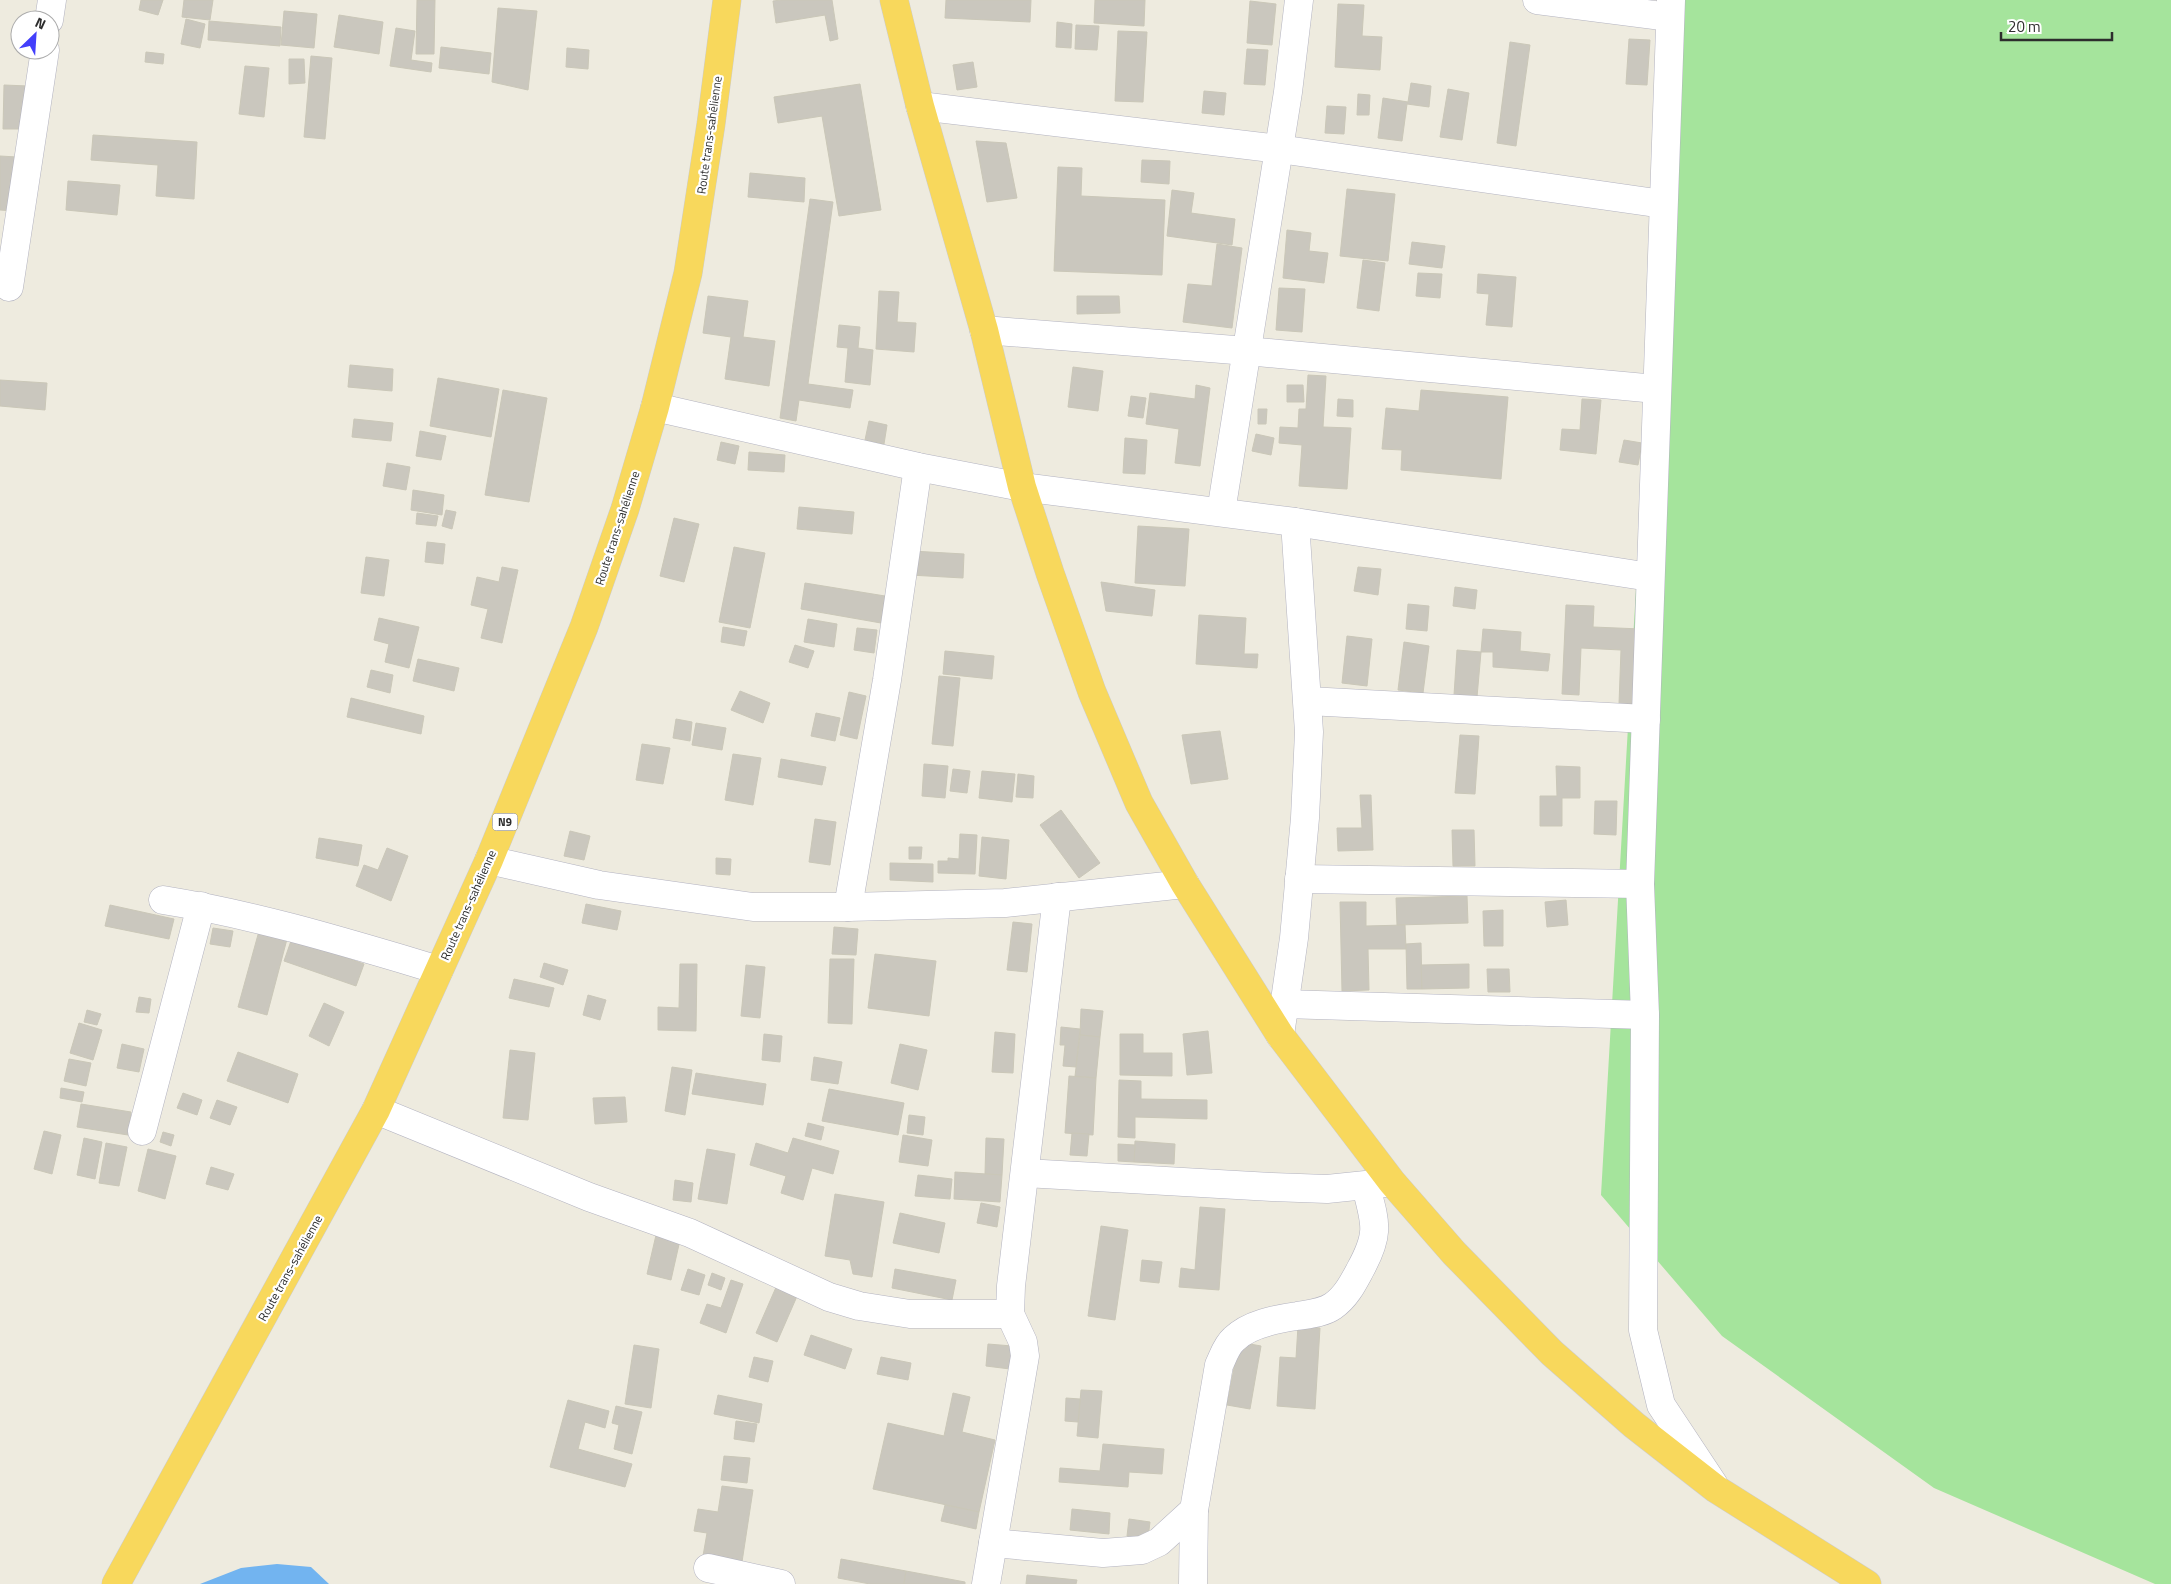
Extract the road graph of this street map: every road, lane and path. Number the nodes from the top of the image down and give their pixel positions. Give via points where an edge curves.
1 (727, 0) edge
2 (894, 0) edge
3 (1299, 0) edge
4 (1537, 0) edge
5 (1670, 9) edge
6 (43, 60) edge
7 (920, 106) junction
8 (1279, 149) junction
9 (1663, 204) junction
10 (9, 287) dead end
11 (984, 330) junction
12 (1247, 351) junction
13 (1656, 389) junction
14 (654, 408) junction
15 (918, 467) junction
16 (1022, 487) junction
17 (1221, 512) junction
18 (1295, 522) junction
19 (1650, 577) junction
20 (1308, 701) junction
21 (1646, 719) junction
22 (489, 860) junction
23 (1299, 879) junction
24 (1185, 884) junction
25 (1640, 884) junction
26 (1057, 897) junction
27 (163, 900) dead end
28 (201, 906) junction
29 (848, 907) junction
30 (439, 970) junction
31 (1284, 1004) junction
32 (1645, 1015) junction
33 (1280, 1035) junction
34 (376, 1110) junction
35 (142, 1131) dead end
36 (1025, 1173) junction
37 (1379, 1184) junction
38 (1010, 1314) junction
39 (1716, 1489) junction
40 (1194, 1510) junction
41 (993, 1544) junction
42 (708, 1568) dead end
43 (116, 1584) edge
44 (781, 1584) edge
45 (986, 1584) edge
46 (1193, 1584) edge
47 (1867, 1584) edge

1 - 14 highway, Route trans-sahélienne / N9 via 688,273
2 - 7 highway
3 - 8 street
4 - 5 street
5 - 9 street
6 - 10 street
7 - 8 street
7 - 11 highway
8 - 9 street
8 - 12 street
9 - 13 street
11 - 12 street
11 - 16 highway
12 - 13 street
12 - 17 street
13 - 19 street
14 - 15 street
14 - 22 highway, Route trans-sahélienne / N9 via 625,509 584,627
15 - 16 street
15 - 29 street via 887,680
16 - 17 street
16 - 24 highway via 1092,692 1139,803
17 - 18 street
18 - 19 street
18 - 20 street
19 - 21 street
20 - 21 street
20 - 23 street via 1305,818
21 - 25 street
22 - 29 street via 599,885 753,907
22 - 30 highway, Route trans-sahélienne / N9
23 - 25 street
23 - 31 street
24 - 26 street
24 - 33 highway
25 - 32 street
26 - 29 street via 1005,903
26 - 36 street
27 - 28 street
28 - 30 street via 322,935
28 - 35 street
30 - 34 highway, Route trans-sahélienne / N9
31 - 32 street
31 - 33 street
32 - 39 street via 1643,1330 1661,1405
33 - 37 highway
34 - 38 street via 589,1197 690,1233 829,1297 859,1306 910,1314
34 - 43 highway, Route trans-sahélienne / N9
36 - 37 street via 1327,1189
36 - 38 street
37 - 39 highway via 1454,1253 1552,1353 1634,1425
37 - 40 street via 1375,1238 1348,1292 1333,1306 1316,1313 1252,1327 1233,1339 1226,1350 1218,1366
38 - 41 street via 1023,1342 1025,1356
39 - 47 highway
40 - 41 street via 1159,1542 1142,1550 1102,1553
40 - 46 street
41 - 45 street
42 - 44 street

